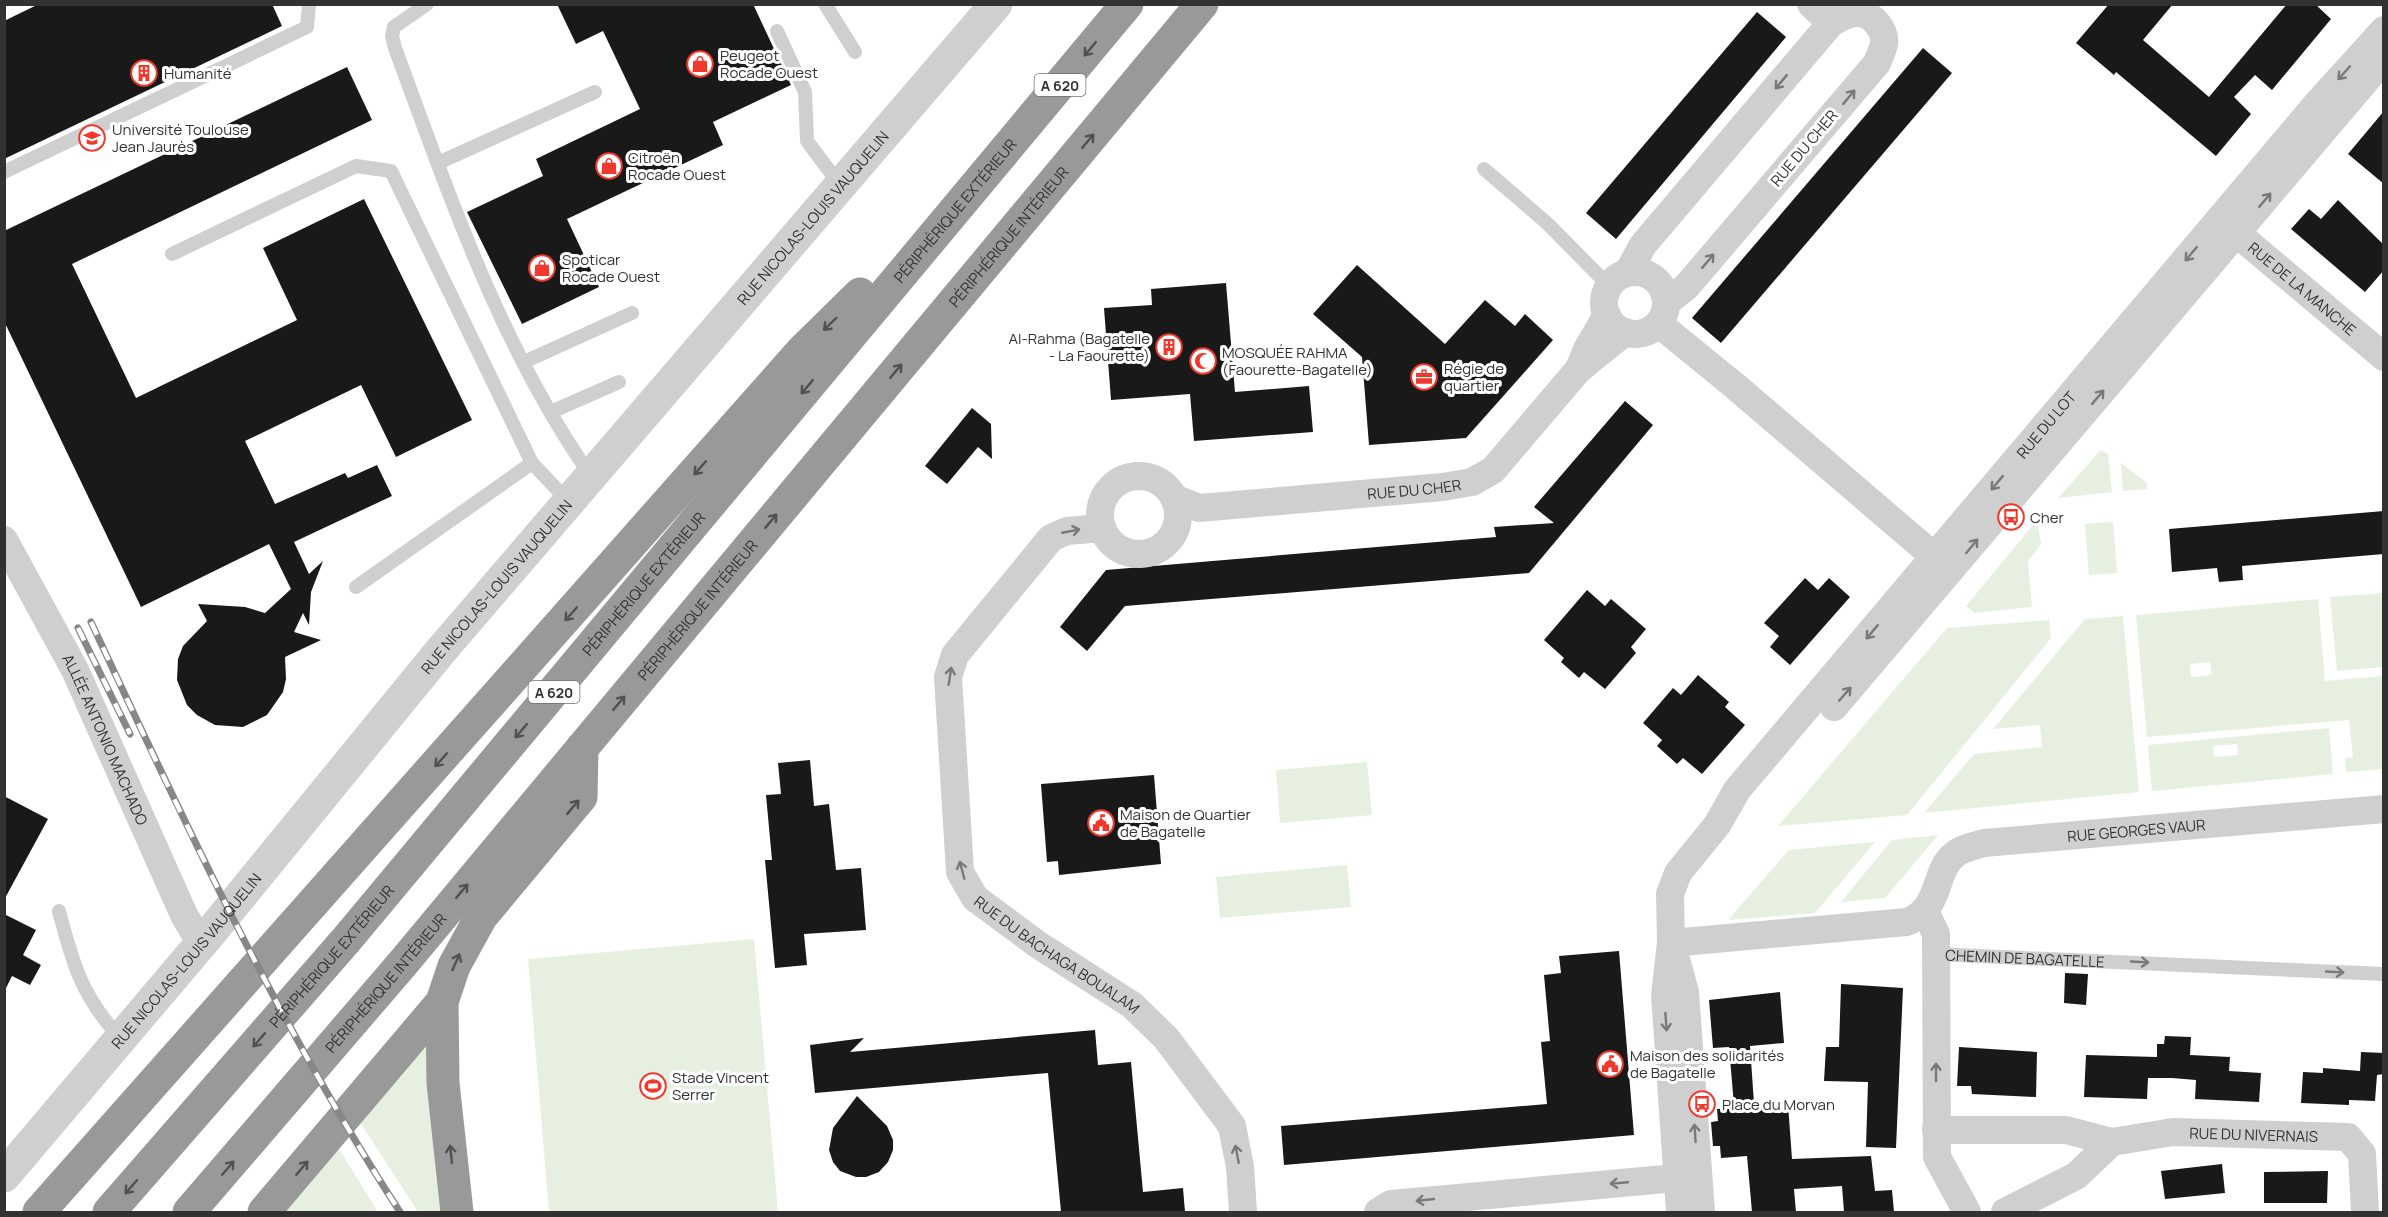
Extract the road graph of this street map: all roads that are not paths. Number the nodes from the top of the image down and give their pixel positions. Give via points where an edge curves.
1 (309, 4) edge
2 (428, 4) edge
3 (825, 4) edge
4 (996, 4) edge
5 (1127, 4) edge
6 (1202, 4) edge
7 (1821, 14) edge
8 (2384, 30) edge
9 (777, 31) dead end
10 (855, 52) dead end
11 (2384, 59) edge
12 (596, 92) dead end
13 (438, 163) junction
14 (993, 165) junction
15 (1484, 169) dead end
16 (4, 172) edge
17 (841, 186) junction
18 (2229, 226) junction
19 (172, 254) dead end
20 (1618, 279) junction
21 (632, 313) dead end
22 (1663, 313) junction
23 (1616, 324) junction
24 (2384, 357) edge
25 (524, 362) junction
26 (618, 382) dead end
27 (551, 412) junction
28 (532, 463) junction
29 (592, 477) junction
30 (570, 503) junction
31 (1184, 510) junction
32 (1102, 528) junction
33 (4, 540) edge
34 (1943, 564) junction
35 (356, 587) dead end
36 (582, 748) junction
37 (2384, 809) edge
38 (59, 911) dead end
39 (1925, 911) junction
40 (200, 942) junction
41 (1671, 943) junction
42 (1935, 954) junction
43 (2384, 974) edge
44 (442, 1002) junction
45 (120, 1038) junction
46 (1936, 1130) junction
47 (2112, 1142) junction
48 (2373, 1148) edge
49 (4, 1176) edge
50 (1688, 1177) junction
51 (39, 1212) edge
52 (109, 1212) edge
53 (189, 1212) edge
54 (264, 1212) edge
55 (457, 1212) edge
56 (1244, 1212) edge
57 (1378, 1212) edge
58 (1680, 1212) edge
59 (1701, 1212) edge
60 (1967, 1212) edge
61 (2005, 1212) edge
62 (2365, 1212) edge

1 - 16 lane via 307,27
2 - 13 lane via 394,27 392,36
3 - 10 lane
4 - 17 street, RUE NICOLAS-LOUIS VAUQUELIN
5 -> 14 highway, PÉRIPHÉRIQUE EXTÉRIEUR / A 620
36 -> 6 highway, PÉRIPHÉRIQUE INTÉRIEUR
7 -> 20 street, RUE DU CHER
22 -> 7 street, RUE DU CHER via 1877,63 1884,44 1882,29 1873,20 1861,13
8 -> 18 street, RUE DU LOT via 2316,105
9 - 17 lane via 805,93 807,141
18 -> 11 street, RUE DU LOT
12 - 13 lane
13 - 25 lane via 458,221
14 -> 51 highway via 802,351
14 -> 52 highway, PÉRIPHÉRIQUE EXTÉRIEUR / A 620 via 347,939
15 - 20 lane
17 - 29 street, RUE NICOLAS-LOUIS VAUQUELIN
18 - 24 street, RUE DE LA MANCHE
18 - 34 street, RUE DU LOT
19 - 28 lane via 357,165 391,171
20 - 22 street via 1642,272 1654,277 1664,288
20 - 23 street, RUE DU CHER via 1604,304
21 - 25 lane
22 - 23 street, RUE DU CHER via 1643,333
22 - 34 street via 1735,386
23 - 31 street, RUE DU CHER via 1493,470 1472,482 1443,488
25 - 27 lane
26 - 27 lane
27 - 29 lane
28 - 30 lane
28 - 35 lane
29 - 30 street, RUE NICOLAS-LOUIS VAUQUELIN
30 - 40 street, RUE NICOLAS-LOUIS VAUQUELIN
31 - 32 street via 1165,545 1141,555 1117,548
31 - 32 street via 1156,480 1130,477 1118,482 1102,502
56 -> 32 street, RUE DU BACHAGA BOUALAM via 1232,1126 1166,1038 1132,1005 1037,944 975,898 960,872 948,677 955,655 1051,538 1067,531
33 - 40 street, ALLÉE ANTONIO MACHADO via 75,670 184,915
34 - 41 street, RUE DU LOT via 1752,802 1717,825 1678,873 1670,894
44 -> 36 highway via 454,966 481,917 581,797
53 -> 36 highway, PÉRIPHÉRIQUE INTÉRIEUR
37 - 39 street, RUE GEORGES VAUR via 1984,843 1953,855
38 - 45 lane via 73,964 89,1000
39 - 41 street via 1907,922
39 - 42 street, CHEMIN DE BAGATELLE via 1936,934
40 - 45 street, RUE NICOLAS-LOUIS VAUQUELIN
41 - 50 street, RUE DU LOT via 1665,995
42 -> 43 lane, CHEMIN DE BAGATELLE
46 -> 42 street
54 -> 44 highway
55 -> 44 highway via 443,1083
45 - 49 street, RUE NICOLAS-LOUIS VAUQUELIN
46 - 47 street, RUE DU NIVERNAIS via 2066,1130
46 - 60 street via 1937,1157
47 - 48 street, RUE DU NIVERNAIS via 2172,1132 2348,1137
47 - 61 street via 2076,1176
48 - 62 street
50 -> 57 street via 1390,1204
50 - 58 street, RUE DU LOT
50 - 59 street, RUE DU LOT

